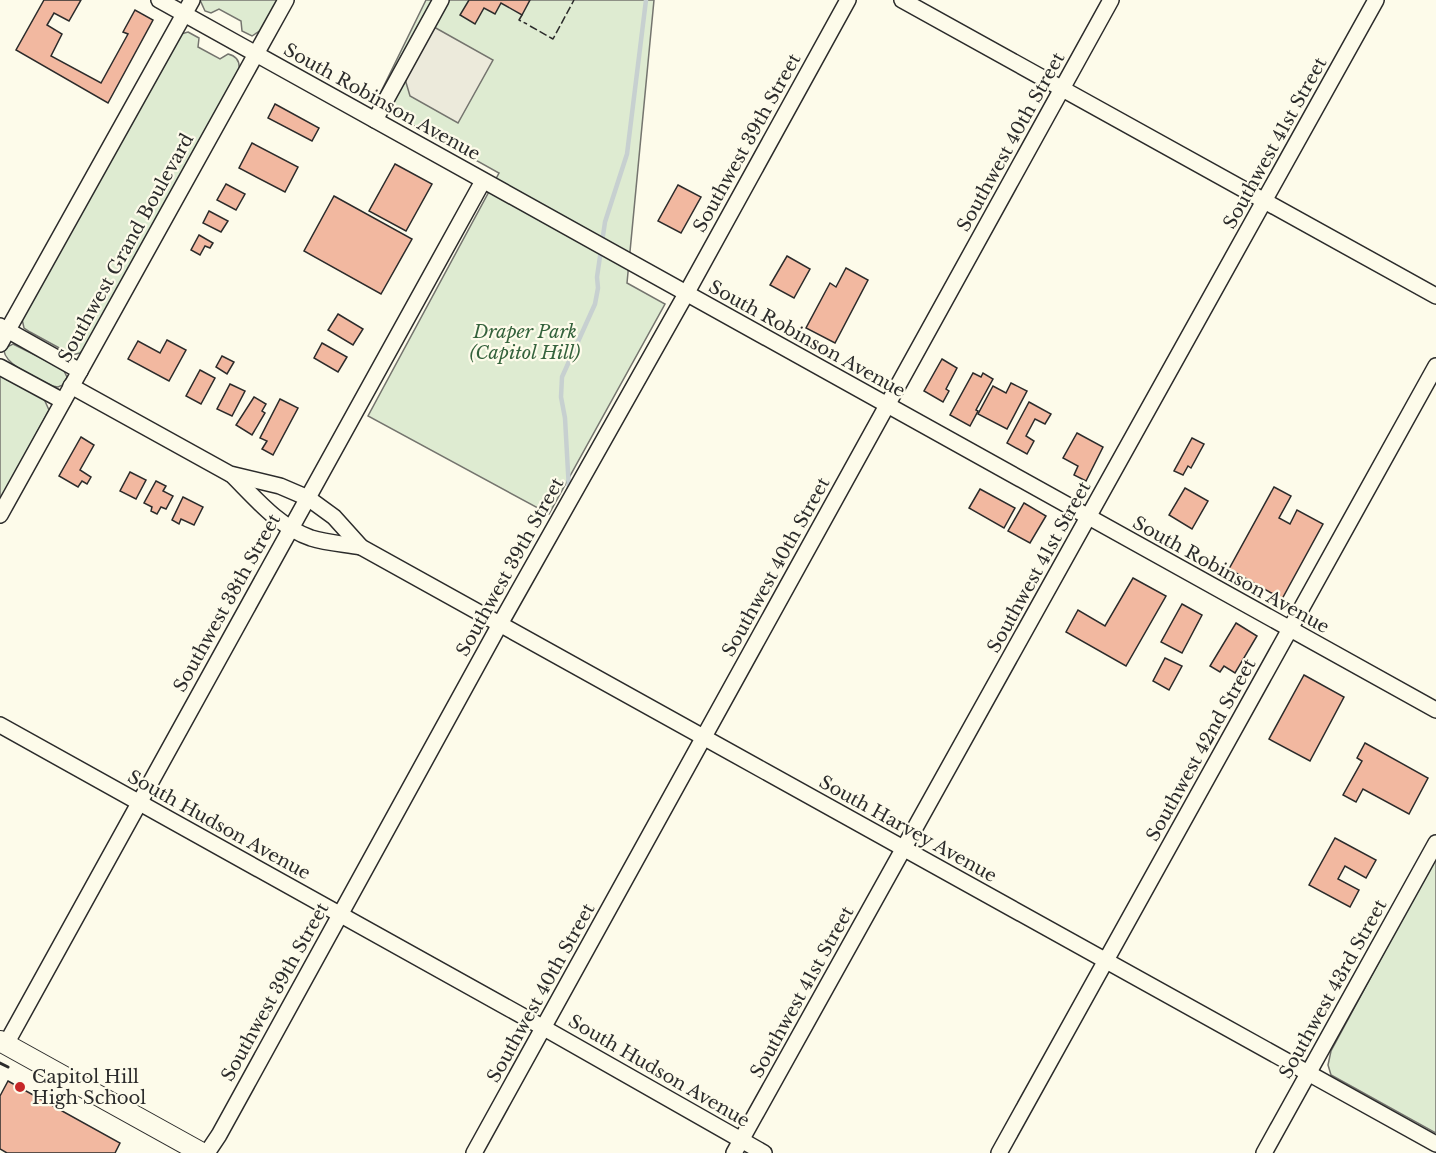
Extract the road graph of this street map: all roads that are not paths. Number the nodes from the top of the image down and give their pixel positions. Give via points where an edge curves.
1 (159, 0) edge
2 (192, 0) edge
3 (286, 0) edge
4 (441, 0) edge
5 (848, 0) edge
6 (902, 0) edge
7 (1111, 0) edge
8 (1376, 0) edge
9 (184, 14) junction
10 (256, 54) junction
11 (1062, 89) junction
12 (375, 120) junction
13 (483, 181) junction
14 (1265, 201) junction
15 (686, 294) junction
16 (1436, 296) edge
17 (2, 333) edge
18 (1436, 366) edge
19 (0, 367) edge
20 (80, 371) junction
21 (71, 386) junction
22 (63, 401) junction
23 (887, 406) junction
24 (230, 474) junction
25 (308, 498) junction
26 (0, 515) edge
27 (1089, 518) junction
28 (291, 527) junction
29 (361, 547) junction
30 (500, 624) junction
31 (1290, 630) junction
32 (1436, 711) edge
33 (0, 725) edge
34 (703, 738) junction
35 (139, 803) junction
36 (1436, 843) edge
37 (904, 849) junction
38 (340, 914) junction
39 (1107, 960) junction
40 (544, 1028) junction
41 (3, 1043) edge
42 (1309, 1074) junction
43 (1436, 1144) edge
44 (737, 1147) edge
45 (202, 1153) edge
46 (207, 1153) edge
47 (474, 1153) edge
48 (764, 1153) edge
49 (999, 1153) edge
50 (1264, 1153) edge

1 - 9 street, South Robinson Avenue
2 - 9 street
3 - 10 street, Southwest Grand Boulevard
4 - 12 street
5 - 15 street, Southwest 39th Street
6 - 11 street
7 - 11 street, Southwest 40th Street
8 - 14 street, Southwest 41st Street
9 - 10 street, South Robinson Avenue
9 - 17 street
10 - 12 street, South Robinson Avenue
10 - 20 street, Southwest Grand Boulevard
11 - 14 street
11 - 23 street, Southwest 40th Street
12 - 13 street, South Robinson Avenue
13 - 15 street, South Robinson Avenue
13 - 25 street, Southwest 38th Street
14 - 16 street
14 - 27 street, Southwest 41st Street
15 - 23 street, South Robinson Avenue
15 - 30 street, Southwest 39th Street
17 - 20 street
18 - 31 street, Southwest 42nd Street
19 - 22 street
20 - 21 street, Southwest Grand Boulevard
21 - 22 street, Southwest Grand Boulevard
21 - 24 street, South Harvey Avenue
22 - 26 street, Southwest Grand Boulevard
23 - 27 street, South Robinson Avenue
23 - 34 street, Southwest 40th Street
24 - 25 street, South Harvey Avenue via 280,486
24 - 28 street, South Harvey Avenue
25 - 28 street, Southwest 38th Street
25 - 29 street, South Harvey Avenue via 334,517
27 - 31 street, South Robinson Avenue
27 - 37 street, Southwest 41st Street
28 - 29 street, South Harvey Avenue via 312,538
28 - 35 street, Southwest 38th Street
29 - 30 street, South Harvey Avenue
30 - 34 street, South Harvey Avenue
30 - 38 street, Southwest 39th Street
31 - 32 street, South Robinson Avenue
31 - 39 street, Southwest 42nd Street
33 - 35 street, South Hudson Avenue
34 - 37 street, South Harvey Avenue
34 - 40 street, Southwest 40th Street
35 - 38 street, South Hudson Avenue
35 - 41 street, Southwest 38th Street
36 - 42 street, Southwest 43rd Street
37 - 39 street, South Harvey Avenue
37 - 44 street, Southwest 41st Street
38 - 40 street, South Hudson Avenue
38 - 46 street, Southwest 39th Street
39 - 42 street, South Harvey Avenue
39 - 49 street, Southwest 42nd Street
40 - 44 street, South Hudson Avenue
40 - 47 street, Southwest 40th Street
41 - 45 main road
42 - 43 street, South Harvey Avenue
42 - 50 street, Southwest 43rd Street
44 - 48 street, South Hudson Avenue

